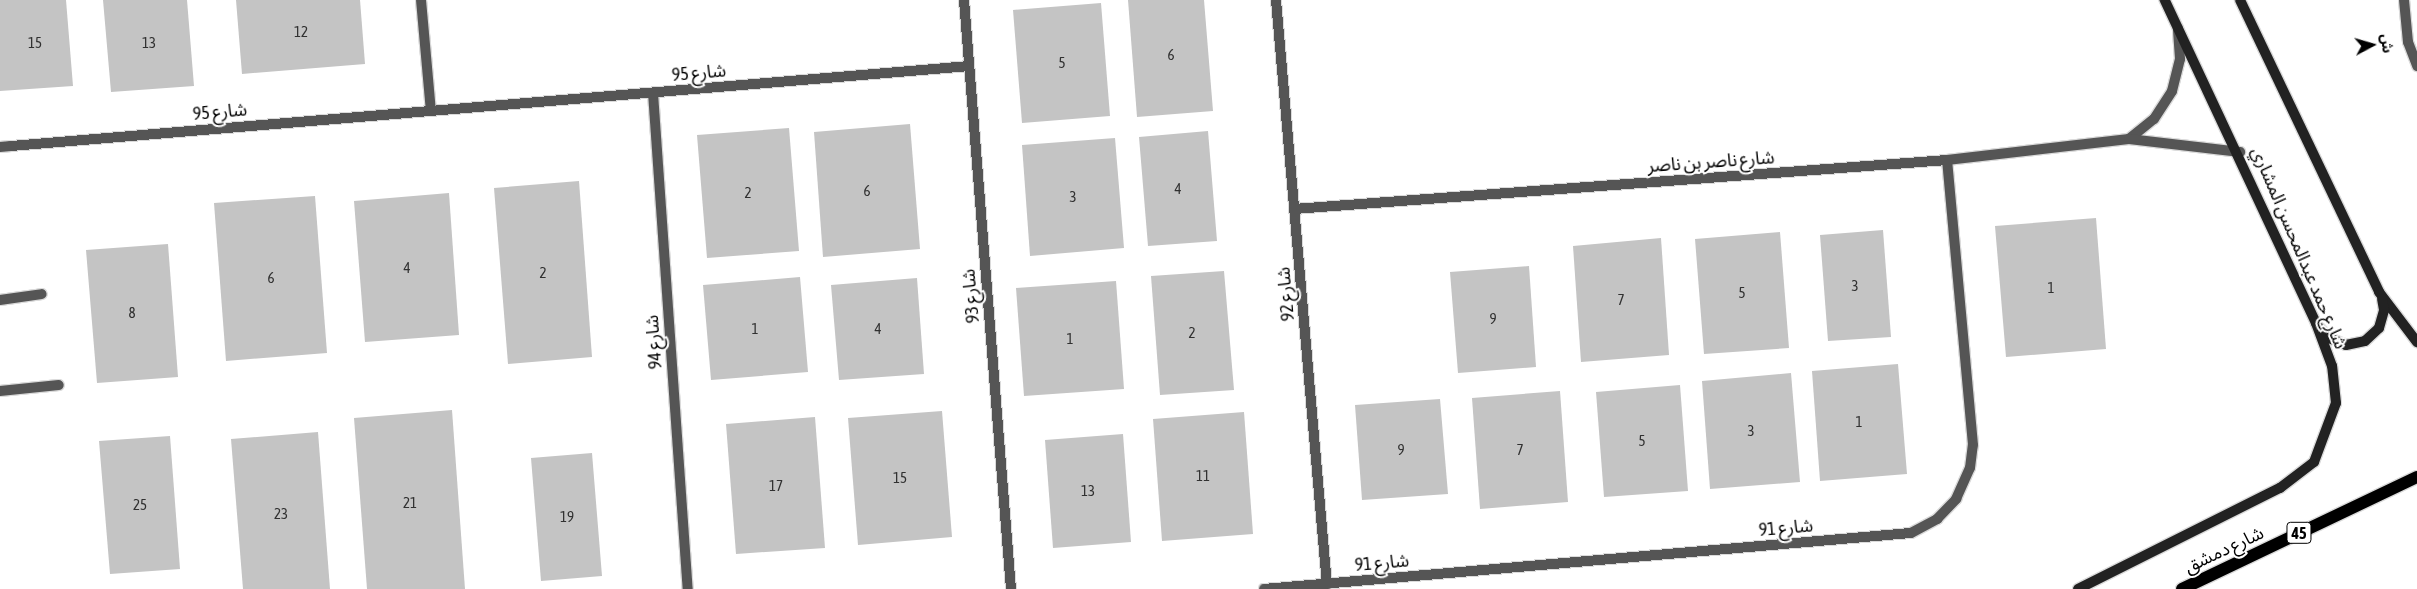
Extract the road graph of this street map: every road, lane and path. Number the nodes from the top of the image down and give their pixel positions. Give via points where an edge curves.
1 (421, 0) edge
2 (964, 0) edge
3 (1276, 0) edge
4 (2166, 0) edge
5 (2240, 0) edge
6 (2404, 0) edge
7 (2178, 27) junction
8 (969, 66) junction
9 (2417, 66) edge
10 (652, 93) junction
11 (431, 111) junction
12 (2129, 139) junction
13 (0, 147) edge
14 (2240, 152) junction
15 (1947, 160) junction
16 (1294, 209) junction
17 (2379, 292) junction
18 (42, 294) dead end
19 (0, 300) edge
20 (2316, 323) junction
21 (2417, 342) edge
22 (59, 385) dead end
23 (0, 391) edge
24 (2417, 477) edge
25 (1328, 584) junction
26 (688, 589) edge
27 (1011, 589) edge
28 (1264, 589) edge
29 (2078, 589) edge
30 (2182, 589) edge

1 - 11 street
2 - 8 street, شارع 93
3 - 16 street, شارع 92
4 - 7 street, شارع حمد عبدالمحسن المشاري
5 - 17 street
6 - 9 street via 2408,42
7 - 12 street via 2180,59 2172,91 2154,119
7 - 14 street, شارع حمد عبدالمحسن المشاري
8 - 10 street, شارع 95
8 - 27 street, شارع 93
10 - 11 street, شارع 95
10 - 26 street, شارع 94
11 - 13 street, شارع 95
12 - 14 street, شارع ناصر بن ناصر
12 - 15 street, شارع ناصر بن ناصر
14 - 20 street, شارع حمد عبدالمحسن المشاري
15 - 16 street, شارع ناصر بن ناصر
15 - 25 street, شارع 91 via 1973,445 1970,468 1956,498 1937,519 1911,533
16 - 25 street, شارع 92
17 - 20 street via 2384,310 2379,328 2365,341 2346,345 2328,338
17 - 21 street
18 - 19 street
20 - 29 street, شارع حمد عبدالمحسن المشاري via 2332,366 2336,403 2314,462 2280,488
22 - 23 street
24 - 30 main road, شارع دمشق / 45
25 - 28 street, شارع 91

